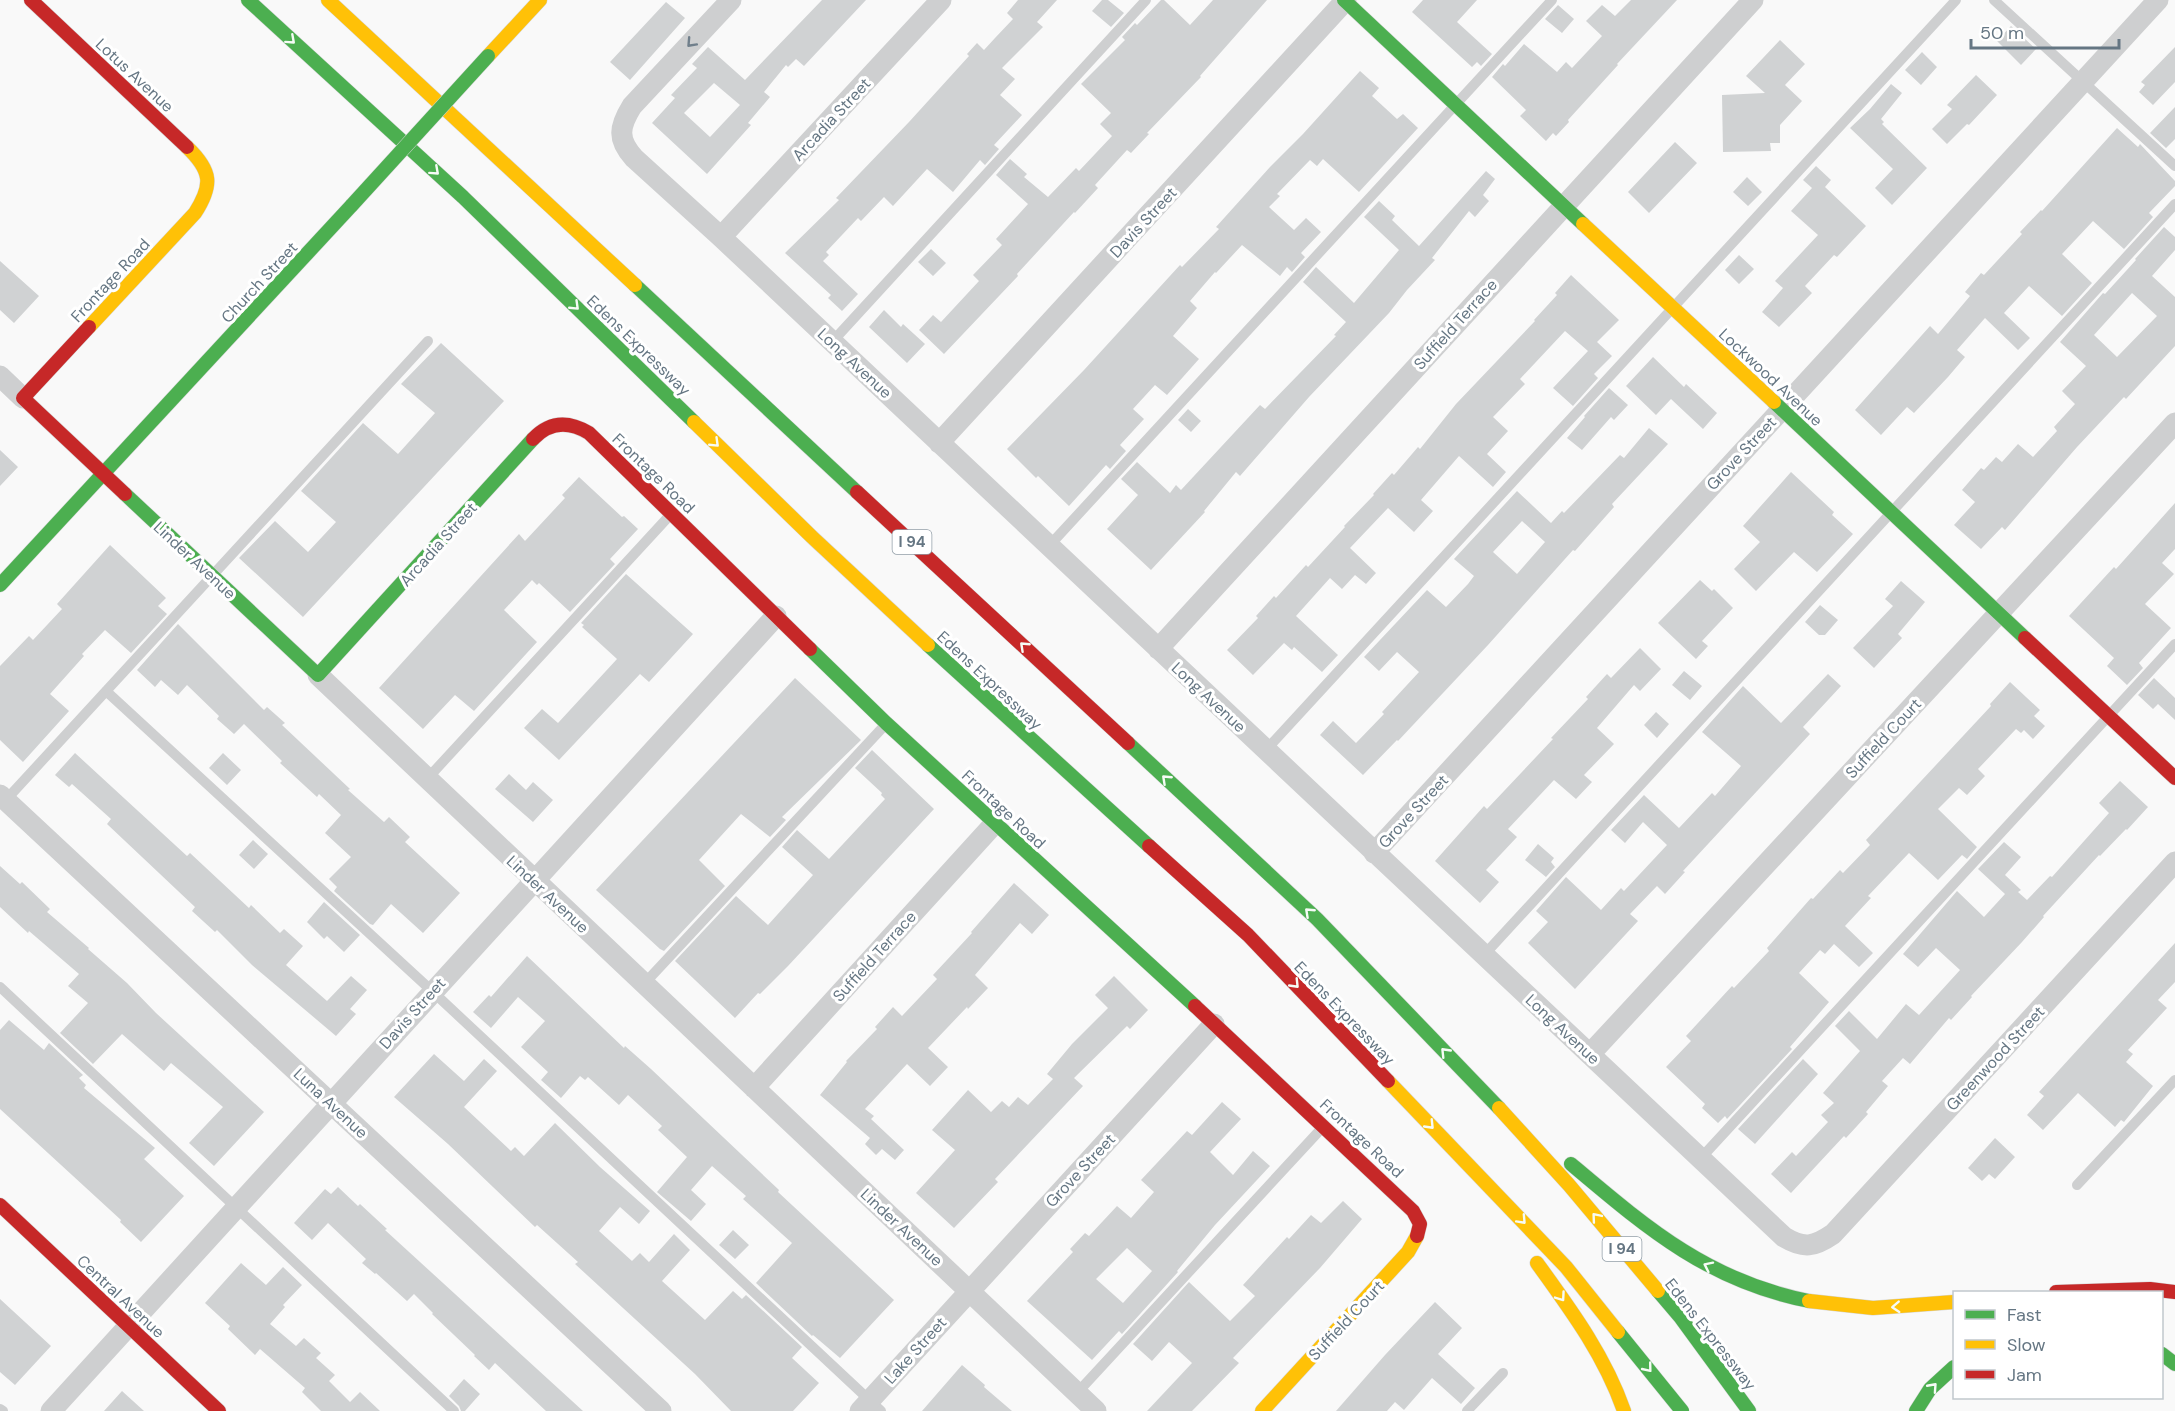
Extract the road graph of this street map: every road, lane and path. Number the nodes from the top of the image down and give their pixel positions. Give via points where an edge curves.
1 (31, 0) edge
2 (248, 0) edge
3 (328, 0) edge
4 (540, 0) edge
5 (731, 0) edge
6 (941, 0) edge
7 (1146, 0) edge
8 (1345, 0) edge
9 (1552, 0) edge
10 (1753, 0) edge
11 (1956, 0) edge
12 (1994, 0) edge
13 (2158, 0) edge
14 (2084, 81) junction
15 (1456, 105) junction
16 (2175, 166) edge
17 (209, 179) joint
18 (2175, 204) edge
19 (1563, 205) junction
20 (721, 237) junction
21 (1673, 309) junction
22 (428, 341) dead end
23 (832, 342) junction
24 (0, 376) edge
25 (23, 398) junction
26 (1781, 409) junction
27 (564, 423) joint
28 (2175, 423) edge
29 (939, 443) junction
30 (103, 473) junction
31 (671, 513) junction
32 (1891, 513) junction
33 (1049, 546) junction
34 (212, 575) junction
35 (0, 585) edge
36 (1999, 613) junction
37 (776, 616) junction
38 (2175, 644) edge
39 (1158, 649) junction
40 (318, 675) junction
41 (106, 691) junction
42 (2109, 716) junction
43 (886, 723) junction
44 (1266, 750) junction
45 (2175, 778) edge
46 (427, 779) junction
47 (2, 801) edge
48 (995, 823) junction
49 (1374, 853) junction
50 (2175, 862) edge
51 (534, 880) junction
52 (1484, 955) junction
53 (644, 984) junction
54 (0, 987) edge
55 (432, 991) junction
56 (1214, 1024) junction
57 (1590, 1054) junction
58 (2175, 1080) edge
59 (754, 1088) junction
60 (1486, 1094) junction
61 (330, 1103) junction
62 (1324, 1126) junction
63 (1701, 1158) junction
64 (1466, 1163) junction
65 (2077, 1185) dead end
66 (0, 1205) edge
67 (236, 1206) junction
68 (1420, 1224) joint
69 (1808, 1246) joint
70 (969, 1290) junction
71 (2097, 1291) edge
72 (2163, 1291) edge
73 (1953, 1302) edge
74 (127, 1325) junction
75 (2163, 1355) edge
76 (2175, 1364) edge
77 (1953, 1368) edge
78 (1503, 1373) dead end
79 (1077, 1393) junction
80 (870, 1408) edge
81 (51, 1411) edge
82 (219, 1411) edge
83 (454, 1411) edge
84 (661, 1411) edge
85 (1096, 1411) edge
86 (1262, 1411) edge
87 (1467, 1411) edge
88 (1624, 1411) edge
89 (1682, 1411) edge
90 (1749, 1411) edge
91 (1916, 1411) edge

1 - 17 main road, Lotus Avenue via 195,155
2 -> 64 main road, Edens Expressway via 464,197 812,537 1248,935
60 -> 3 main road, Edens Expressway / I 94 via 1317,919
4 - 30 main road, Church Street, bridge
5 -> 20 street, Long Avenue via 632,106 622,134 624,146 633,158
6 - 20 street, Arcadia Street
7 - 23 lane
8 - 15 main road, Lockwood Avenue
8 - 29 street, Davis Street
9 - 15 lane
10 - 19 street, Suffield Terrace
11 - 21 lane
12 - 14 lane
13 - 14 street, Grove Street
14 - 16 lane
14 - 26 street, Grove Street
15 - 19 main road, Lockwood Avenue
15 - 33 lane
17 - 25 main road, Frontage Road via 206,197 195,213
18 - 32 lane
19 - 21 main road, Lockwood Avenue
19 - 39 street, Suffield Terrace
20 - 23 street, Long Avenue
21 - 26 main road, Lockwood Avenue
21 - 44 lane
22 - 34 lane
23 - 29 street, Long Avenue
24 - 25 street, Linder Avenue
25 - 30 main road, Linder Avenue
26 - 32 main road, Lockwood Avenue
26 - 49 street, Grove Street
27 - 31 main road, Frontage Road via 578,425 589,433
27 - 40 main road, Arcadia Street via 537,435
28 - 36 street, Suffield Court
29 - 33 street, Long Avenue
30 - 34 main road, Linder Avenue
30 - 35 main road, Church Street
31 - 37 main road, Frontage Road
31 - 46 lane
32 - 36 main road, Lockwood Avenue
32 - 52 lane
33 - 39 street, Long Avenue
34 - 40 main road, Linder Avenue
34 - 41 lane
36 - 42 main road, Lockwood Avenue
36 - 57 street, Suffield Court
37 - 43 main road, Frontage Road
37 - 51 street, Davis Street
38 - 42 lane
39 - 44 street, Long Avenue
40 - 46 street, Linder Avenue
41 - 47 lane
41 - 55 lane
42 - 45 main road, Lockwood Avenue
42 - 63 lane
43 - 48 main road, Frontage Road
43 - 53 lane
44 - 49 street, Long Avenue
46 - 51 street, Linder Avenue
47 - 61 street, Luna Avenue
48 - 56 main road, Frontage Road
48 - 59 street, Suffield Terrace
49 - 52 street, Long Avenue
50 - 69 street, Greenwood Street via 1833,1234
51 - 53 street, Linder Avenue
51 - 55 street, Davis Street
52 - 57 street, Long Avenue
53 - 59 street, Linder Avenue
54 - 67 lane
55 - 61 street, Davis Street
55 - 80 lane
56 - 62 main road, Frontage Road
56 - 70 street, Grove Street
57 - 63 street, Long Avenue
58 - 65 lane
59 - 70 street, Linder Avenue
73 -> 60 main road via 1873,1308 1844,1306 1788,1296 1734,1278 1667,1241
90 -> 60 main road, Edens Expressway / I 94 via 1681,1318
61 - 67 street, Davis Street
61 - 84 street, Luna Avenue
62 - 68 main road, Frontage Road via 1403,1200
62 - 79 lane
63 - 69 street, Long Avenue via 1784,1236
64 -> 88 main road via 1574,1316 1620,1396
64 -> 89 main road, Edens Expressway via 1566,1266
66 - 74 main road, Central Avenue
67 - 74 street, Davis Street
67 - 83 lane
68 - 86 main road, Suffield Court via 1408,1252
70 - 79 street, Linder Avenue
70 - 80 street, Lake Street
71 - 72 main road
74 - 81 street, Davis Street
74 - 82 main road, Central Avenue
75 - 76 main road
91 -> 77 main road via 1930,1389
78 - 87 lane
79 - 85 street, Linder Avenue

